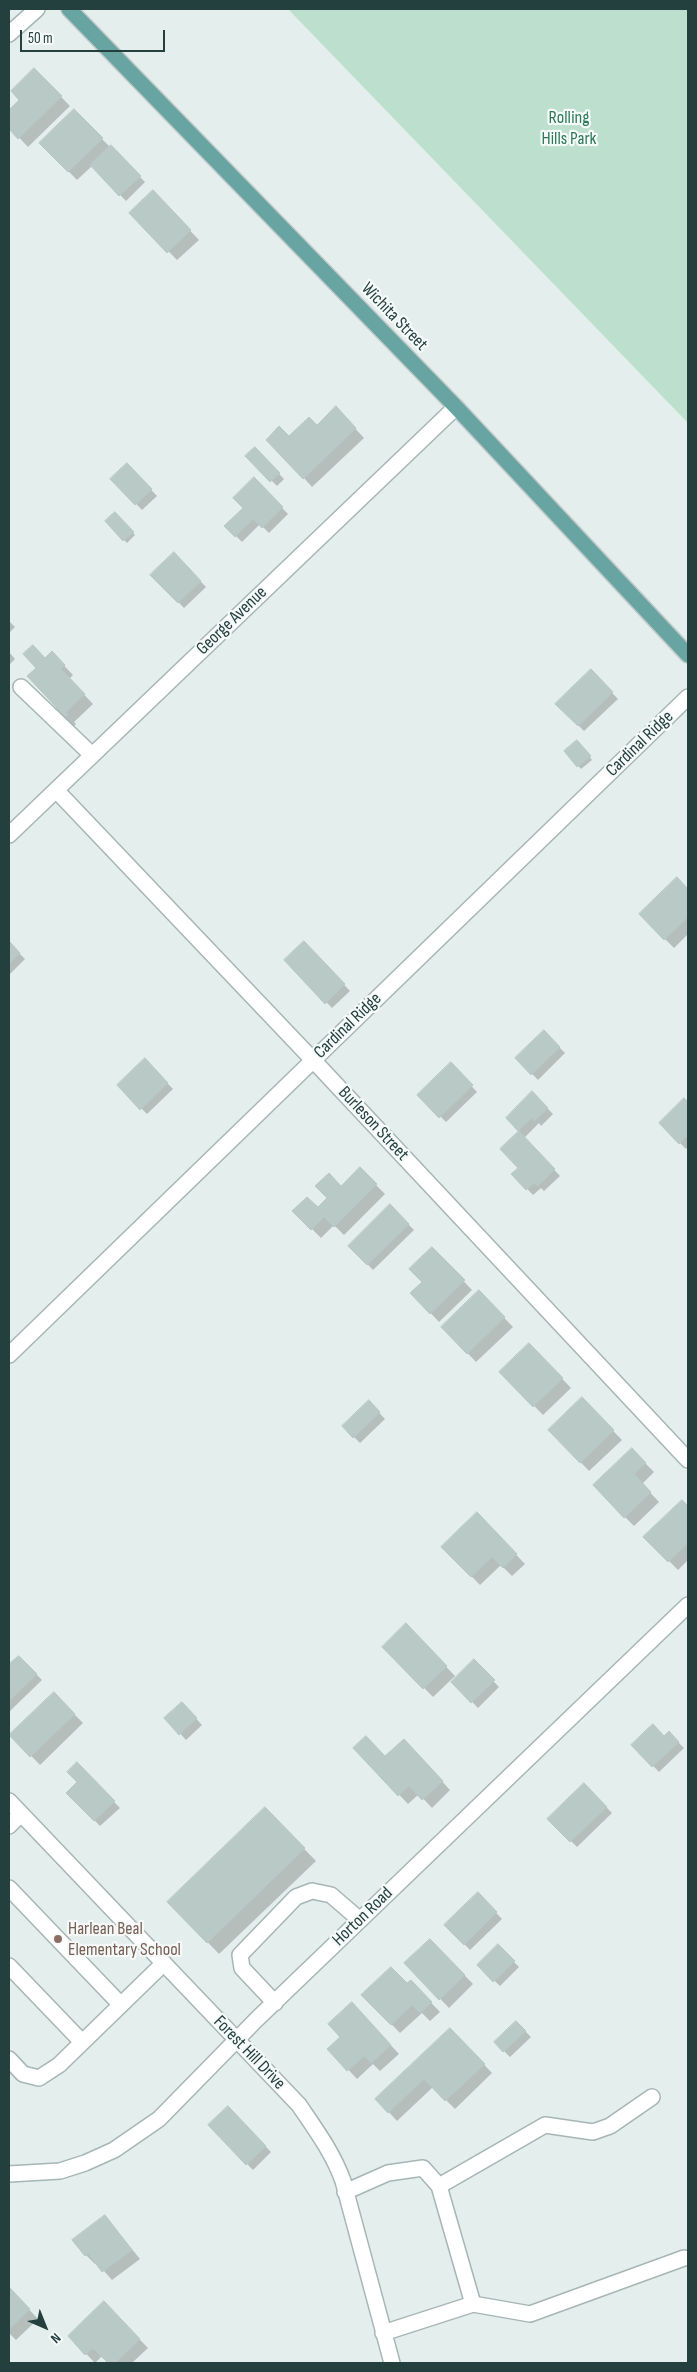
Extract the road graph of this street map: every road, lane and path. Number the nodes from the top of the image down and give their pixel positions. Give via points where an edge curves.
1 (37, 9) edge
2 (69, 9) edge
3 (9, 34) edge
4 (456, 407) junction
5 (688, 655) edge
6 (22, 687) dead end
7 (688, 697) edge
8 (92, 755) junction
9 (56, 790) junction
10 (9, 835) edge
11 (313, 1060) junction
12 (9, 1355) edge
13 (688, 1460) edge
14 (688, 1604) edge
15 (9, 1801) edge
16 (21, 1814) junction
17 (9, 1826) edge
18 (9, 1888) edge
19 (360, 1920) junction
20 (164, 1963) junction
21 (9, 1966) edge
22 (275, 2002) junction
23 (121, 2004) junction
24 (237, 2040) junction
25 (82, 2042) junction
26 (9, 2060) edge
27 (652, 2097) dead end
28 (9, 2174) edge
29 (439, 2186) junction
30 (346, 2192) junction
31 (684, 2258) dead end
32 (473, 2304) junction
33 (383, 2333) junction
34 (392, 2363) edge

1 - 3 street
2 - 4 main road, Wichita Street
4 - 5 main road, Wichita Street
4 - 8 street, George Avenue
6 - 8 street
7 - 11 street, Cardinal Ridge
8 - 9 street, George Avenue
9 - 10 street, George Avenue
9 - 11 street, Burleson Street
11 - 12 street, Cardinal Ridge
11 - 13 street, Burleson Street
14 - 19 street, Horton Road
15 - 16 street, Forest Hill Drive
16 - 17 street
16 - 20 street, Forest Hill Drive
18 - 23 street
19 - 22 street, Horton Road
19 - 22 street via 331,1895 312,1891 296,1897 240,1955 242,1968
20 - 23 street
20 - 24 street, Forest Hill Drive
21 - 25 street
22 - 24 street, Horton Road
23 - 25 street
24 - 28 street, Horton Road via 159,2119 114,2150 60,2171
24 - 30 street, Forest Hill Drive via 299,2105 335,2159
25 - 26 street via 59,2065 39,2078 23,2074
27 - 29 street via 610,2126 593,2132 545,2126
29 - 30 street via 423,2168 388,2173
29 - 32 street
30 - 33 street, Forest Hill Drive
31 - 32 street via 530,2314
32 - 33 street
33 - 34 street, Forest Hill Drive

